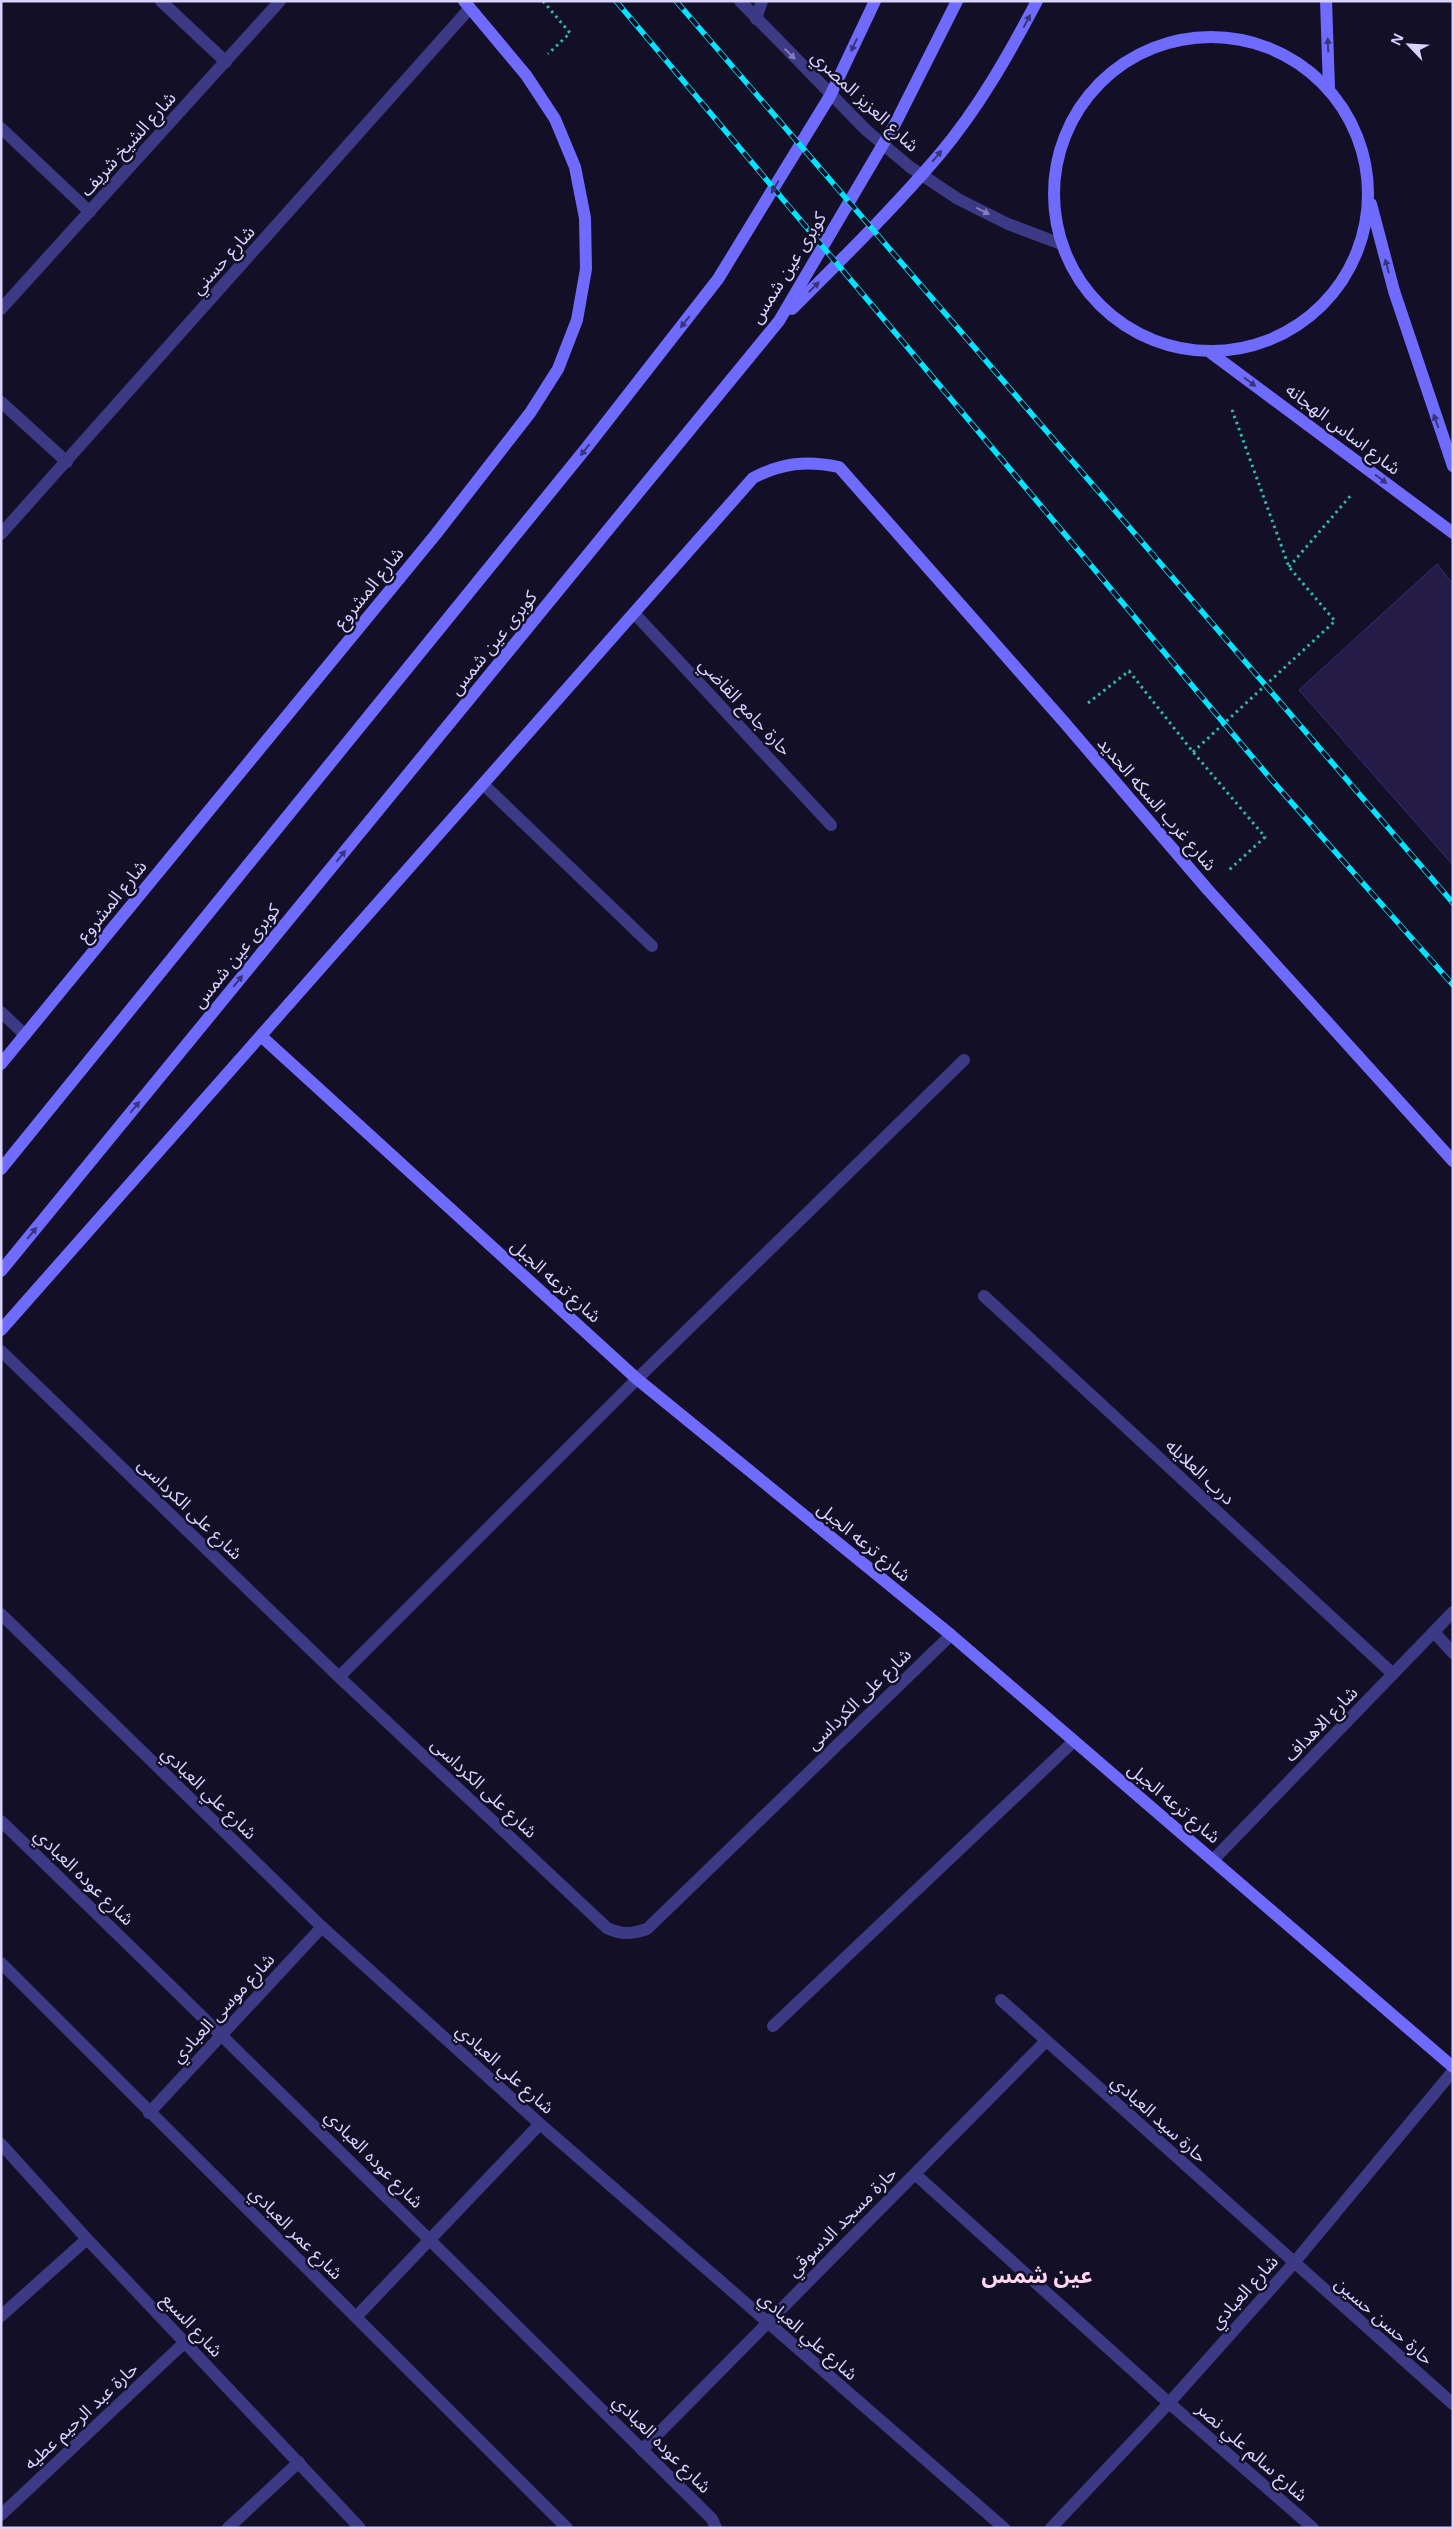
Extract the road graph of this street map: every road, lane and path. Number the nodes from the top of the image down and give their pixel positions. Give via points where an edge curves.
1 (161, 1) edge
2 (280, 1) edge
3 (543, 1) edge
4 (740, 1) edge
5 (762, 1) edge
6 (875, 1) edge
7 (957, 1) edge
8 (1038, 1) edge
9 (1326, 1) edge
10 (467, 5) edge
11 (756, 19) junction
12 (570, 33) dead end
13 (226, 62) junction
14 (1329, 88) junction
15 (1, 128) edge
16 (1369, 198) junction
17 (90, 212) junction
18 (1061, 244) junction
19 (1, 310) edge
20 (779, 322) junction
21 (1211, 353) junction
22 (1228, 399) dead end
23 (1, 402) edge
24 (67, 462) junction
25 (1453, 466) edge
26 (1372, 472) junction
27 (1453, 533) edge
28 (1, 534) edge
29 (1288, 567) junction
30 (634, 613) junction
31 (1064, 722) junction
32 (1193, 752) junction
33 (483, 784) junction
34 (831, 825) dead end
35 (1208, 890) junction
36 (652, 946) dead end
37 (1, 1012) edge
38 (25, 1035) junction
39 (261, 1036) junction
40 (964, 1060) dead end
41 (1, 1064) edge
42 (1453, 1161) edge
43 (1, 1169) edge
44 (1, 1271) edge
45 (984, 1296) dead end
46 (1, 1330) edge
47 (1, 1351) edge
48 (637, 1379) junction
49 (1453, 1612) edge
50 (1, 1614) edge
51 (1434, 1632) junction
52 (951, 1635) junction
53 (1453, 1653) edge
54 (1393, 1674) junction
55 (339, 1677) junction
56 (1074, 1741) junction
57 (1, 1821) edge
58 (1214, 1859) junction
59 (322, 1927) junction
60 (1, 1963) edge
61 (1001, 2000) dead end
62 (773, 2026) dead end
63 (222, 2034) junction
64 (1046, 2041) junction
65 (1453, 2067) edge
66 (1453, 2071) edge
67 (150, 2113) junction
68 (540, 2124) junction
69 (1, 2144) edge
70 (915, 2174) junction
71 (87, 2239) junction
72 (430, 2240) junction
73 (1293, 2264) junction
74 (1, 2316) edge
75 (356, 2317) junction
76 (767, 2324) junction
77 (184, 2343) junction
78 (1169, 2403) junction
79 (1453, 2404) edge
80 (642, 2450) junction
81 (299, 2462) junction
82 (1, 2515) edge
83 (228, 2528) edge
84 (360, 2528) edge
85 (567, 2528) edge
86 (716, 2528) edge
87 (1004, 2528) edge
88 (1051, 2528) edge
89 (1312, 2528) edge

1 - 13 street
2 - 13 street, شارع الشيخ شريف
3 - 12 path
4 - 11 street, شارع العزيز المصري
5 - 11 street
6 -> 43 street via 830,96 718,279 587,447
7 - 20 street, كوبرى عين شمس via 895,124
20 -> 8 street via 865,238 940,154 1005,61
14 -> 9 street
10 - 24 street, شارع حسني
10 - 38 street, شارع المشروع via 526,75 555,119 575,167 585,218 586,269 577,320 558,369 530,413 436,534
11 -> 18 street, شارع العزيز المصري via 866,130 910,167 966,203 1008,224
13 - 17 street, شارع الشيخ شريف
14 - 16 street via 1346,112 1359,140 1367,168
14 - 18 street via 1304,66 1276,50 1244,40 1212,36 1178,40 1148,50 1119,67 1094,89 1062,146 1055,178 1055,212
15 - 17 street
16 - 21 street via 1364,233 1352,266 1333,295 1308,319 1279,337 1246,348
25 -> 16 street via 1394,292
17 - 19 street, شارع الشيخ شريف
18 - 21 street via 1075,274 1094,301 1119,323 1147,339 1179,350
44 -> 20 street, كوبرى عين شمس
21 -> 26 street, شارع اساس الهجانه
22 - 29 path
23 - 24 street
24 - 28 street, شارع حسني
26 -> 27 street, شارع اساس الهجانه
26 - 29 path
29 - 32 path via 1335,621
30 - 31 street, شارع غرب السكه الحديد via 753,478 772,468 793,463 816,462 839,467
30 - 33 street
30 - 34 street, حارة جامع القاضي
31 - 32 path via 1129,671
31 - 35 street, شارع غرب السكه الحديد
32 - 35 path via 1266,837
33 - 36 street
33 - 39 street
35 - 42 street, شارع غرب السكه الحديد
37 - 38 street
38 - 41 street, شارع المشروع
39 - 46 street
39 - 48 street, شارع ترعه الجبل
40 - 48 street
45 - 54 street, درب العلايله
47 - 55 street, شارع على الكرداسى
48 - 52 street, شارع ترعه الجبل
48 - 55 street
49 - 51 street, شارع الاهداف
50 - 59 street, شارع علي العبادي
51 - 53 street
51 - 54 street, شارع الاهداف
52 - 55 street, شارع على الكرداسى via 647,1929 634,1934 620,1934 607,1928
52 - 56 street, شارع ترعه الجبل
54 - 58 street, شارع الاهداف
56 - 58 street, شارع ترعه الجبل
56 - 62 street
57 - 63 street, شارع عوده العبادي
58 - 65 street, شارع ترعه الجبل
59 - 63 street, شارع موسى العبادي
59 - 68 street, شارع علي العبادي
60 - 67 street, شارع عمر العبادي
61 - 64 street, حارة سيد العبادي
63 - 67 street, شارع موسى العبادي
63 - 72 street, شارع عوده العبادي
64 - 70 street, حارة مسجد الدسوقي
64 - 73 street, حارة سيد العبادي
66 - 73 street, شارع العبادي
67 - 75 street, شارع عمر العبادي
68 - 72 street
68 - 76 street, شارع علي العبادي
69 - 71 street, شارع السبع
70 - 76 street, حارة مسجد الدسوقي
70 - 78 street, شارع سالم علي نصر
71 - 74 street
71 - 77 street, شارع السبع
72 - 75 street
72 - 80 street, شارع عوده العبادي
73 - 78 street, شارع العبادي
73 - 79 street, حارة حسن حسين
75 - 85 street, شارع عمر العبادي
76 - 80 street, حارة مسجد الدسوقي
76 - 87 street, شارع علي العبادي
77 - 81 street, شارع السبع
77 - 82 street, حارة عبد الرحيم عطيه
78 - 88 street, شارع العبادي
78 - 89 street, شارع سالم علي نصر
80 - 86 street, شارع عوده العبادي via 712,2519
81 - 83 street
81 - 84 street, شارع السبع

